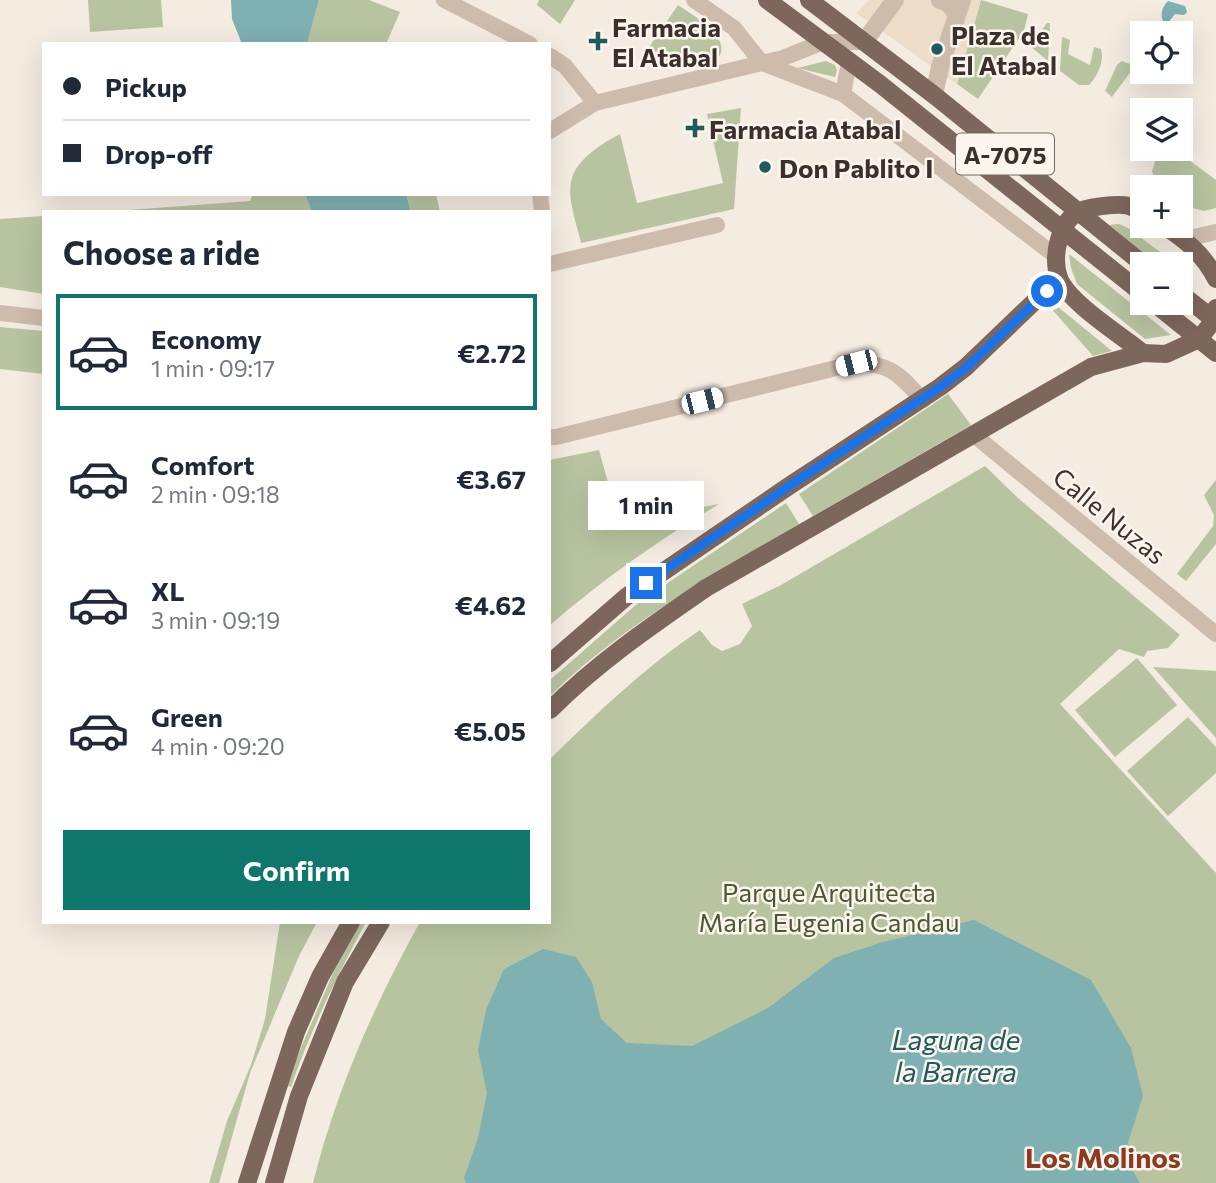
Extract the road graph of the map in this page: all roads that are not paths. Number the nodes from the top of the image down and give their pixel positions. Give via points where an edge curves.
1 (444, 0) edge
2 (694, 0) edge
3 (767, 0) edge
4 (809, 0) edge
5 (895, 0) edge
6 (940, 0) edge
7 (959, 7) edge
8 (526, 42) edge
9 (823, 42) junction
10 (864, 42) junction
11 (551, 57) edge
12 (849, 62) junction
13 (762, 63) junction
14 (843, 94) junction
15 (934, 96) junction
16 (595, 103) junction
17 (551, 130) edge
18 (1130, 207) edge
19 (1076, 212) junction
20 (717, 225) dead end
21 (1062, 230) junction
22 (1216, 232) edge
23 (1185, 239) joint
24 (1130, 254) edge
25 (1057, 257) junction
26 (551, 264) edge
27 (1059, 278) junction
28 (1216, 279) edge
29 (1130, 284) edge
30 (1193, 302) edge
31 (0, 313) edge
32 (1169, 315) edge
33 (1215, 316) edge
34 (42, 318) edge
35 (1199, 338) junction
36 (1143, 353) junction
37 (1216, 353) edge
38 (923, 400) junction
39 (973, 434) junction
40 (551, 437) edge
41 (1216, 634) edge
42 (551, 662) edge
43 (551, 709) edge
44 (350, 924) edge
45 (380, 924) edge
46 (247, 1183) edge
47 (274, 1183) edge

1 - 8 street
2 - 13 street via 734,28
3 - 9 main road, A-7075
4 - 10 main road, A-7075
5 - 10 street
6 - 7 street
7 - 15 street
9 - 10 street
9 - 12 main road, A-7075
9 - 13 street
10 - 15 main road, A-7075
11 - 16 street via 565,66
12 - 14 street
12 - 21 main road, A-7075
13 - 14 street
13 - 16 street
14 - 25 street
15 - 19 main road, A-7075
16 - 17 street
18 - 19 main road
19 - 21 main road
19 - 24 main road, A-7075
20 - 26 street
21 - 25 main road
21 - 29 main road, A-7075
22 - 23 street
23 - 28 main road
25 - 27 main road
27 - 36 main road via 1076,302
27 - 38 main road via 967,367
30 - 33 main road
31 - 34 street
32 - 35 main road
33 - 35 main road
35 - 36 main road via 1166,354
35 - 37 main road
36 - 39 main road via 1091,368
38 - 40 street via 896,371 874,363 856,363
38 - 42 main road via 626,597
39 - 41 street, Calle Nuzas
39 - 43 main road via 706,589 583,677
44 - 46 main road via 296,1032
45 - 47 main road via 345,982 299,1096

